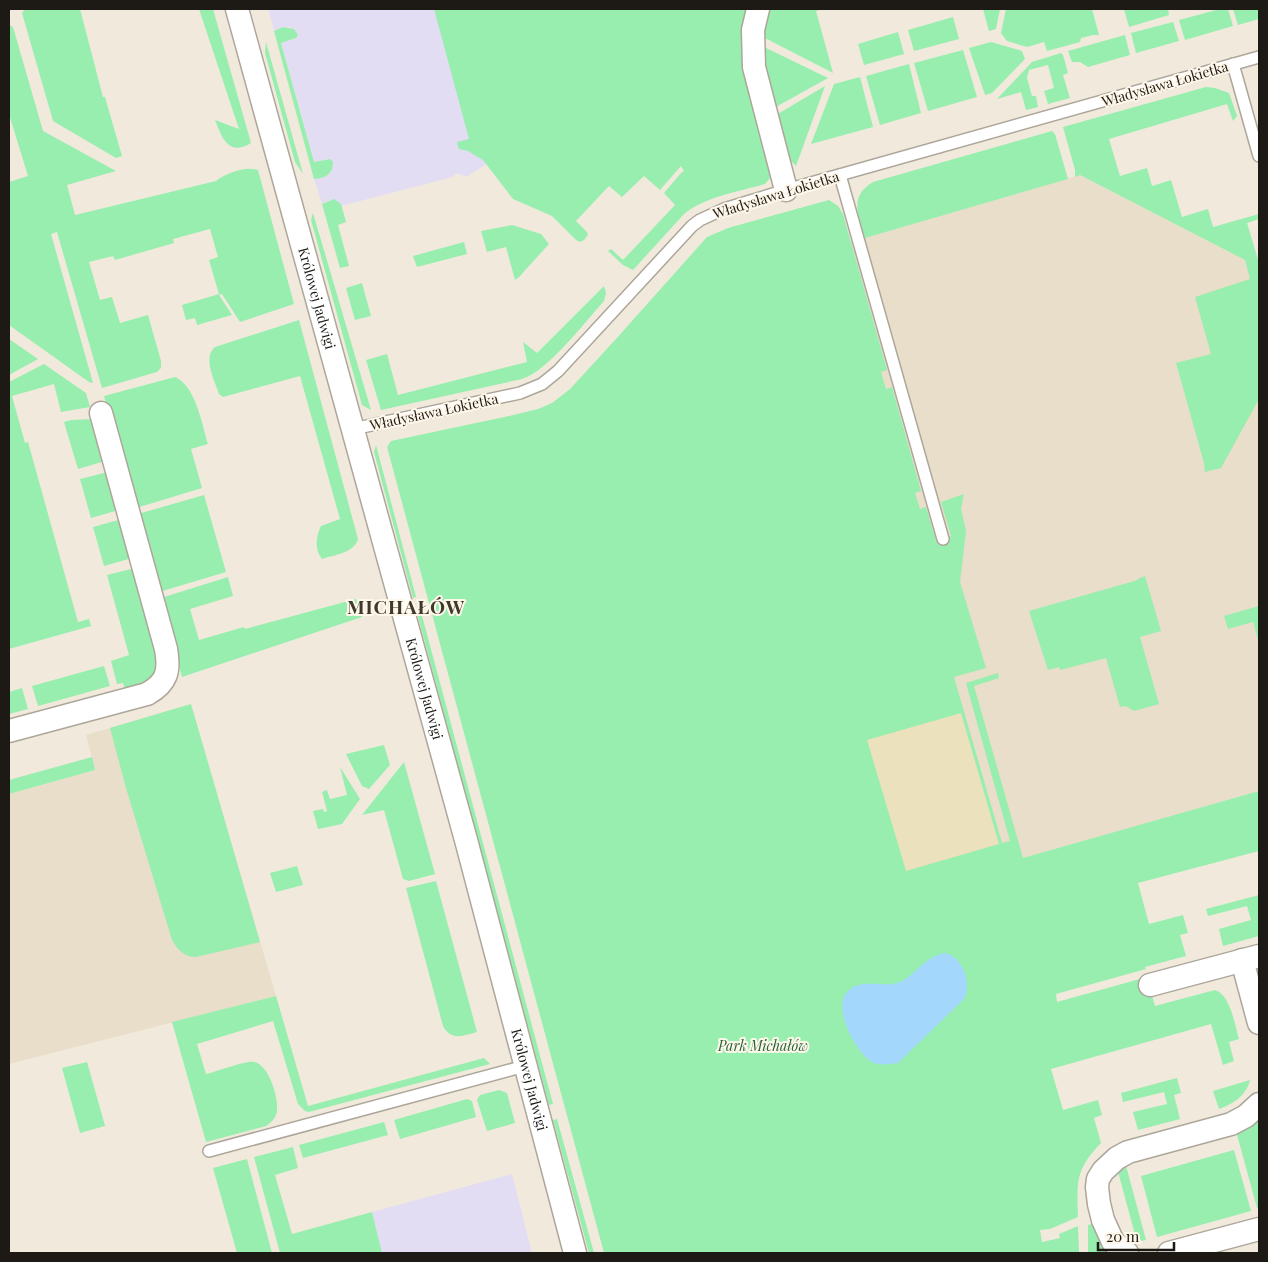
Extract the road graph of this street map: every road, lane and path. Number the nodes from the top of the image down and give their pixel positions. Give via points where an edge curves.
1 (237, 9) edge
2 (758, 9) edge
3 (1259, 57) edge
4 (1233, 64) junction
5 (1259, 156) edge
6 (840, 175) junction
7 (786, 190) junction
8 (101, 413) dead end
9 (353, 429) junction
10 (942, 539) dead end
11 (9, 731) edge
12 (1251, 958) edge
13 (1150, 985) dead end
14 (1259, 1023) edge
15 (526, 1066) junction
16 (1259, 1104) edge
17 (208, 1151) dead end
18 (1259, 1229) edge
19 (575, 1253) edge
20 (1127, 1253) edge
21 (1169, 1253) edge

1 - 9 street, Królowej Jadwigi
2 - 7 street via 753,30 754,67
3 - 4 lane, Władysława Łokietka
4 - 5 lane
4 - 6 lane, Władysława Łokietka
6 - 7 lane, Władysława Łokietka
6 - 10 lane
7 - 9 lane, Władysława Łokietka via 714,213 692,226 565,364 542,384 520,393
8 - 11 street via 166,649 168,670 161,684 147,694
9 - 15 street, Królowej Jadwigi
12 - 13 street
12 - 14 street
15 - 17 lane
15 - 19 street, Królowej Jadwigi
16 - 20 street via 1231,1124 1128,1152 1109,1164 1098,1179 1099,1204 1108,1234
18 - 21 street

